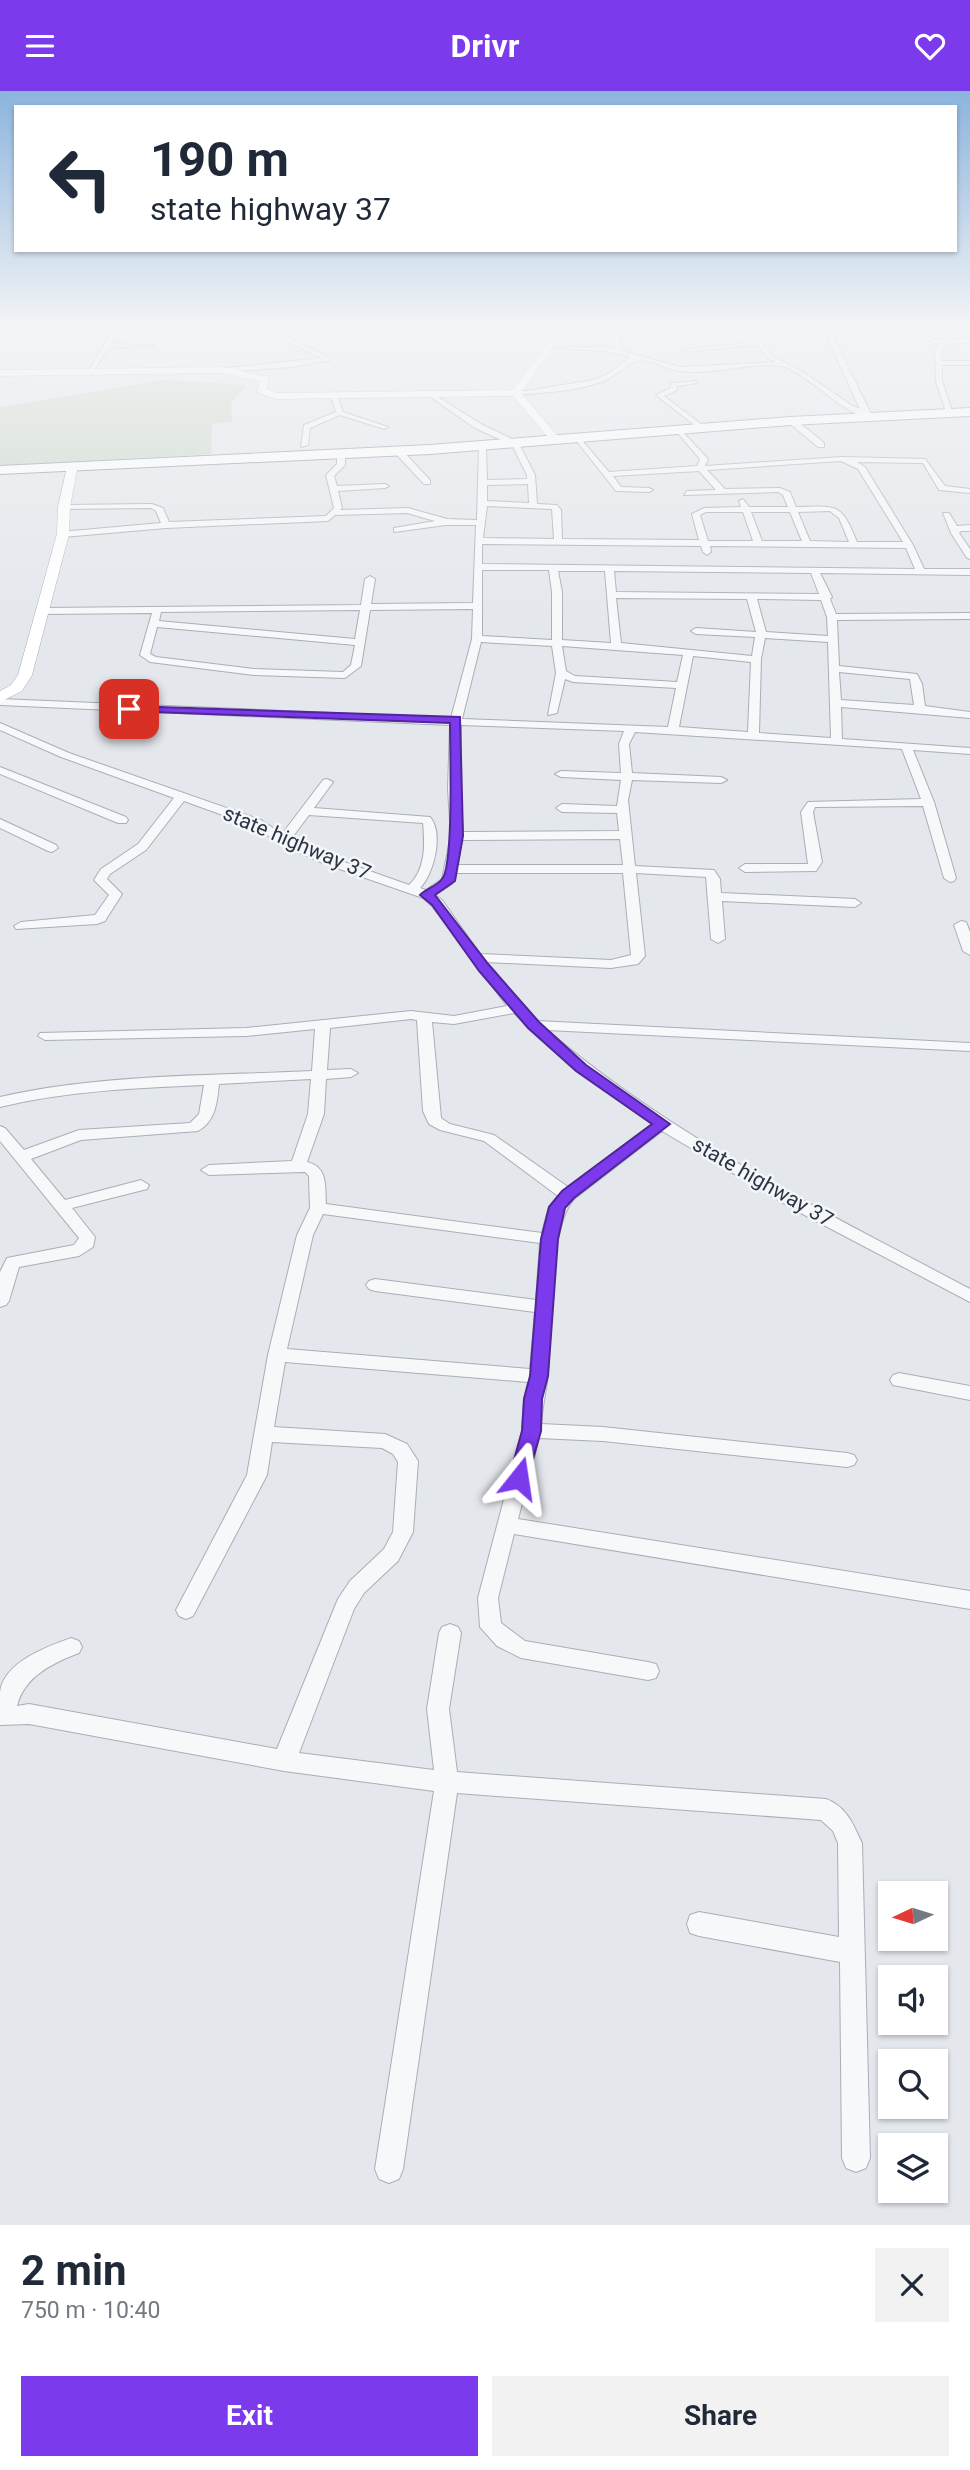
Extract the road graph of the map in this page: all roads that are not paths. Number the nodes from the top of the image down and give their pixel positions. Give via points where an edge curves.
1 (315, 424) edge
2 (373, 424) edge
3 (474, 424) edge
4 (542, 424) edge
5 (695, 424) edge
6 (763, 424) edge
7 (795, 424) edge
8 (384, 427) dead end
9 (702, 429) junction
10 (680, 431) junction
11 (579, 439) junction
12 (557, 441) junction
13 (515, 444) junction
14 (304, 445) dead end
15 (821, 445) dead end
16 (482, 447) junction
17 (398, 451) junction
18 (341, 454) junction
19 (842, 459) junction
20 (72, 465) junction
21 (700, 467) junction
22 (0, 470) edge
23 (862, 470) junction
24 (932, 470) junction
25 (609, 474) junction
26 (532, 481) junction
27 (427, 482) dead end
28 (482, 483) junction
29 (385, 486) dead end
30 (334, 489) junction
31 (649, 490) dead end
32 (738, 490) junction
33 (722, 491) junction
34 (970, 491) edge
35 (687, 493) dead end
36 (483, 503) junction
37 (533, 505) junction
38 (64, 507) junction
39 (746, 509) junction
40 (793, 509) junction
41 (334, 513) junction
42 (946, 515) dead end
43 (446, 522) junction
44 (481, 523) junction
45 (166, 525) junction
46 (970, 528) edge
47 (397, 530) dead end
48 (955, 530) junction
49 (63, 534) junction
50 (478, 541) junction
51 (558, 543) junction
52 (706, 544) junction
53 (807, 544) junction
54 (854, 544) junction
55 (759, 545) junction
56 (909, 545) junction
57 (968, 552) edge
58 (477, 567) junction
59 (553, 568) junction
60 (609, 569) junction
61 (710, 569) junction
62 (816, 571) junction
63 (921, 572) junction
64 (970, 572) edge
65 (370, 579) dead end
66 (610, 595) junction
67 (751, 596) junction
68 (827, 597) junction
69 (479, 606) junction
70 (364, 609) junction
71 (157, 610) junction
72 (43, 611) junction
73 (970, 616) edge
74 (832, 617) junction
75 (156, 624) junction
76 (696, 631) dead end
77 (761, 633) junction
78 (477, 639) junction
79 (832, 639) junction
80 (358, 642) junction
81 (557, 643) junction
82 (616, 646) junction
83 (688, 654) junction
84 (756, 659) junction
85 (835, 669) junction
86 (561, 673) junction
87 (681, 685) junction
88 (0, 699) edge
89 (834, 703) junction
90 (922, 709) junction
91 (552, 713) dead end
92 (970, 715) edge
93 (456, 720) junction
94 (0, 726) edge
95 (631, 728) junction
96 (673, 730) junction
97 (753, 736) junction
98 (837, 741) junction
99 (906, 746) junction
100 (970, 751) edge
101 (0, 770) edge
102 (561, 774) dead end
103 (626, 776) junction
104 (720, 781) dead end
105 (327, 782) dead end
106 (181, 797) junction
107 (928, 802) junction
108 (562, 808) dead end
109 (623, 810) junction
110 (306, 811) junction
111 (122, 820) dead end
112 (0, 823) edge
113 (627, 835) junction
114 (457, 836) junction
115 (284, 839) junction
116 (52, 848) dead end
117 (745, 868) dead end
118 (452, 869) junction
119 (630, 869) junction
120 (950, 878) dead end
121 (412, 889) junction
122 (427, 895) junction
123 (715, 897) junction
124 (855, 903) dead end
125 (961, 925) dead end
126 (21, 926) dead end
127 (718, 939) dead end
128 (970, 951) edge
129 (477, 958) junction
130 (519, 1008) junction
131 (424, 1016) junction
132 (323, 1023) junction
133 (534, 1025) junction
134 (46, 1036) dead end
135 (970, 1047) edge
136 (351, 1073) dead end
137 (321, 1075) junction
138 (212, 1080) junction
139 (0, 1102) edge
140 (662, 1124) junction
141 (0, 1131) edge
142 (21, 1157) junction
143 (298, 1166) junction
144 (209, 1170) dead end
145 (141, 1185) dead end
146 (568, 1195) junction
147 (61, 1206) junction
148 (318, 1208) junction
149 (549, 1239) junction
150 (375, 1285) dead end
151 (970, 1296) edge
152 (0, 1301) edge
153 (544, 1307) junction
154 (277, 1355) junction
155 (539, 1376) junction
156 (899, 1380) dead end
157 (970, 1393) edge
158 (531, 1431) junction
159 (265, 1434) junction
160 (847, 1460) dead end
161 (506, 1525) junction
162 (970, 1600) edge
163 (186, 1610) dead end
164 (450, 1633) dead end
165 (71, 1647) dead end
166 (648, 1671) dead end
167 (284, 1761) junction
168 (447, 1782) junction
169 (699, 1924) dead end
170 (852, 1952) junction
171 (856, 2158) dead end
172 (389, 2169) dead end

1 - 14 street via 307,427
2 - 8 street
3 - 13 street
4 - 12 street
5 - 9 street
6 - 9 highway
7 - 15 street
9 - 10 highway
10 - 11 highway
10 - 21 street via 704,459
11 - 12 highway
11 - 25 street
12 - 13 highway
13 - 16 highway
13 - 26 street
16 - 17 highway
16 - 28 street
17 - 18 highway
17 - 27 street
18 - 20 highway
18 - 30 street via 341,465 330,475
19 - 21 street
19 - 23 street
19 - 24 street via 919,460
20 - 22 highway
20 - 38 street
21 - 25 street
21 - 33 street
23 - 24 street
23 - 56 street
24 - 34 street via 942,488
25 - 31 street via 623,491
26 - 28 street
26 - 37 street
28 - 36 street
29 - 30 street
30 - 41 street via 338,503
32 - 33 street
32 - 39 street
32 - 40 street via 780,490 787,494
33 - 35 street
36 - 37 street
36 - 44 street
37 - 51 street via 557,510
38 - 45 street via 152,506 160,510
38 - 49 street
39 - 40 street
39 - 52 street via 696,512
39 - 55 street
40 - 53 street
40 - 54 street via 839,512
41 - 43 street via 408,510
41 - 45 street via 318,519
42 - 48 street
43 - 44 street
43 - 47 street
44 - 50 street
45 - 49 street
46 - 48 street
48 - 57 street
49 - 72 street
50 - 51 street
50 - 58 street
51 - 52 street
52 - 55 street
52 - 61 street
53 - 54 street
53 - 55 street
54 - 56 street
56 - 63 street
58 - 59 street
58 - 69 street
59 - 60 street
59 - 81 street
60 - 61 street
60 - 66 street
61 - 62 street
62 - 63 street
62 - 68 street
63 - 64 street
65 - 70 street
66 - 67 street
66 - 82 street
67 - 68 street
67 - 77 street
68 - 74 street
69 - 70 street
69 - 78 street
70 - 71 street
70 - 80 street
71 - 72 street
71 - 75 street
72 - 88 street via 22,682
73 - 74 street
74 - 79 street
75 - 80 street
75 - 80 street via 145,655 154,660 254,672 345,675 356,666
76 - 77 street
77 - 79 street
77 - 84 street
78 - 81 street
78 - 93 street
79 - 85 street
81 - 82 street
81 - 86 street
82 - 83 street
83 - 84 street
83 - 87 street
84 - 97 street
85 - 89 street
85 - 90 street via 913,676
86 - 87 street via 573,679
86 - 91 street
87 - 96 street
88 - 93 street via 104,708
89 - 90 street
89 - 98 street
90 - 92 street
93 - 95 street
93 - 114 street
94 - 106 street, state highway 37
95 - 96 street
95 - 103 street via 624,744
96 - 97 street
97 - 98 street
98 - 99 street
99 - 100 street
99 - 107 street
101 - 111 street
102 - 103 street
103 - 104 street
103 - 109 street
105 - 110 street
106 - 115 street, state highway 37 via 257,823
106 - 126 street via 142,847 105,872 100,880 116,894 100,918
107 - 117 street via 812,804 807,812 816,862 812,868
107 - 120 street
108 - 109 street
109 - 113 street
110 - 115 street
110 - 121 street via 426,820 429,864
112 - 116 street
113 - 114 street
113 - 119 street
114 - 118 street
115 - 121 street, state highway 37 via 330,862
118 - 119 street
118 - 122 street via 449,881
119 - 123 street via 710,873
119 - 129 street via 638,956 633,961
121 - 122 street, state highway 37
122 - 129 street, state highway 37
123 - 124 street
123 - 127 street
125 - 128 street
129 - 130 street, state highway 37
130 - 131 street via 445,1020
130 - 133 street, state highway 37
131 - 132 street
131 - 146 street via 434,1121 489,1138
132 - 134 street via 246,1032
132 - 137 street
133 - 135 street
133 - 140 street, state highway 37 via 581,1068
136 - 137 street
137 - 138 street
137 - 143 street via 316,1114
138 - 139 street via 63,1089
138 - 142 street via 201,1125 79,1135
140 - 146 street
140 - 151 street, state highway 37
141 - 142 street
142 - 147 street
143 - 144 street
143 - 148 street via 317,1175
145 - 147 street
146 - 149 street via 557,1207
147 - 152 street via 87,1237 86,1247 13,1262
148 - 149 street
148 - 154 street via 305,1235
149 - 153 street
150 - 153 street
153 - 155 street
154 - 155 street
154 - 159 street
155 - 158 street
156 - 157 street
158 - 160 street via 603,1434
158 - 161 street
159 - 163 street via 257,1475
159 - 167 street via 384,1441 400,1449 408,1461 403,1532 391,1555 345,1605
161 - 162 street
161 - 166 street via 488,1598 491,1627 521,1649
164 - 168 street via 438,1709
165 - 167 street via 47,1655 22,1675 7,1692 4,1717 29,1714
167 - 168 street
168 - 170 street via 826,1810 841,1822 850,1843
168 - 172 street
169 - 170 street
170 - 171 street

